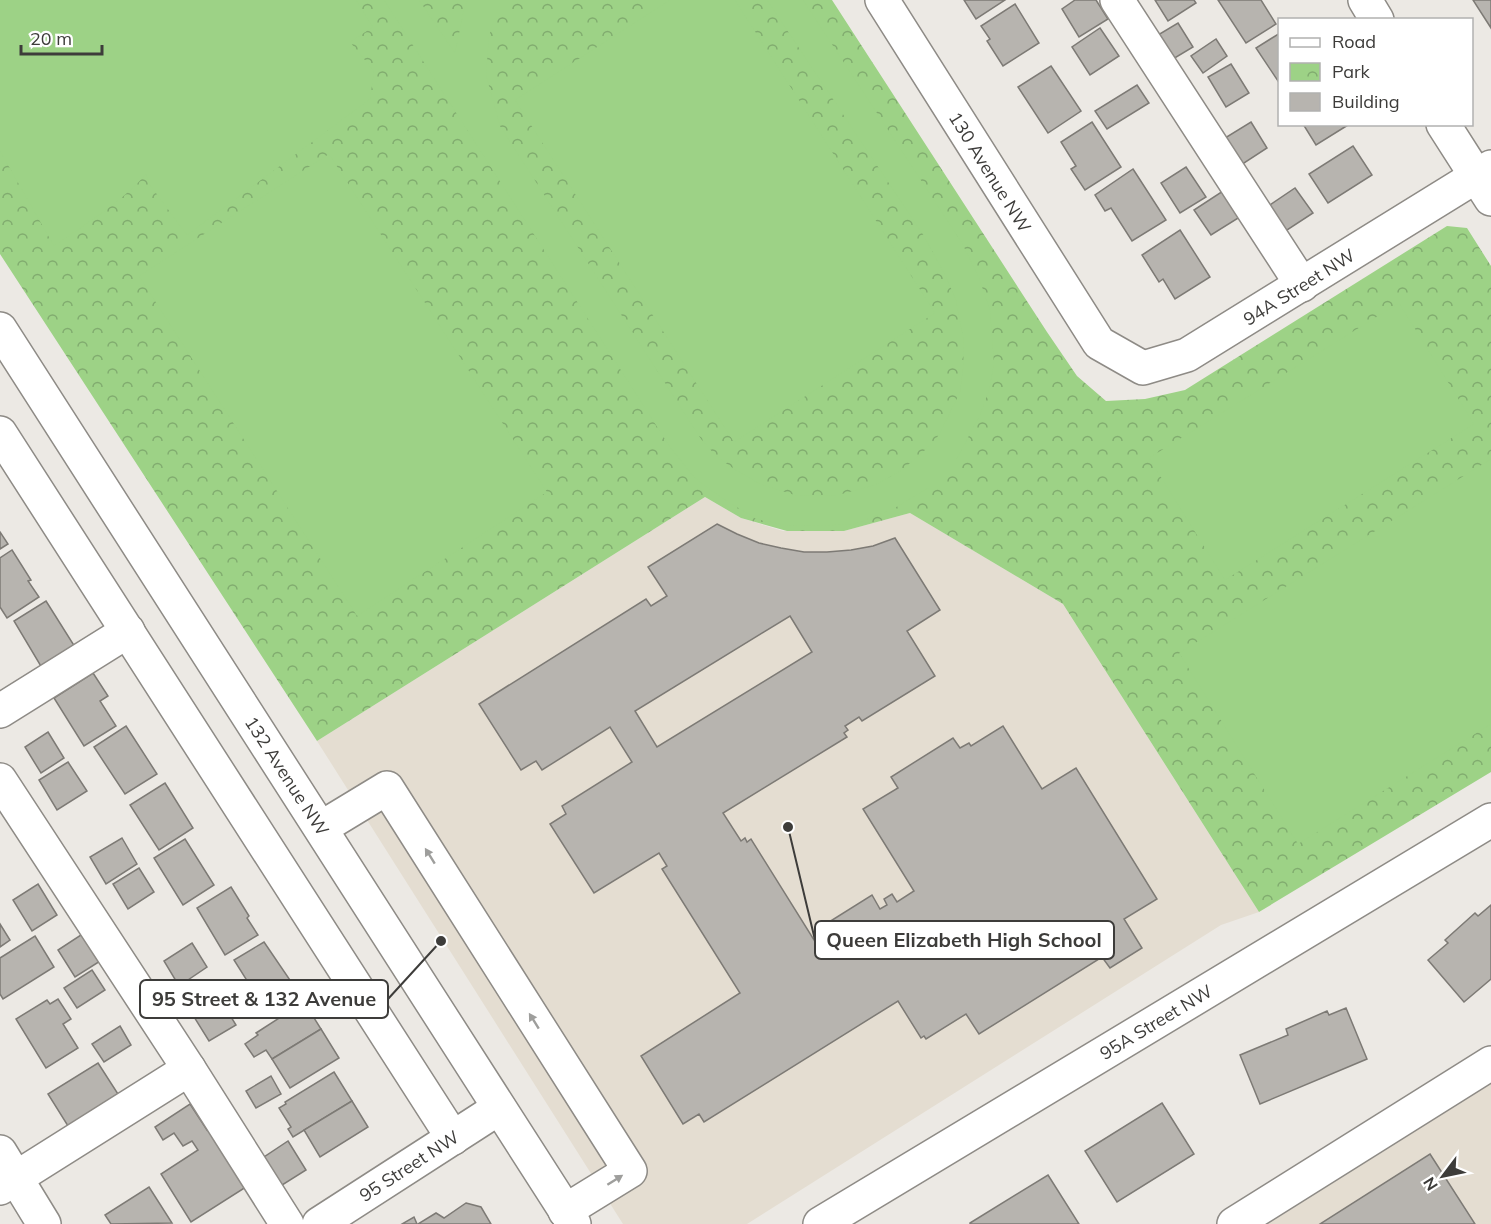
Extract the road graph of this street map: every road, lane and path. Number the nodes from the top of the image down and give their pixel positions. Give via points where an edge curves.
1 (882, 0) edge
2 (1117, 0) edge
3 (1365, 0) edge
4 (1376, 18) edge
5 (1445, 126) edge
6 (1486, 181) edge
7 (1302, 285) junction
8 (0, 328) edge
9 (1099, 343) joint
10 (0, 433) edge
11 (128, 631) junction
12 (0, 711) edge
13 (0, 780) edge
14 (1491, 820) edge
15 (321, 828) junction
16 (1491, 1063) edge
17 (189, 1069) junction
18 (499, 1108) junction
19 (453, 1138) junction
20 (5, 1173) edge
21 (570, 1217) edge
22 (44, 1224) edge
23 (287, 1224) edge
24 (319, 1224) edge
25 (820, 1224) edge
26 (1234, 1224) edge

1 - 9 street, 130 Avenue NW
2 - 7 street
3 - 4 street
5 - 6 street
6 - 7 street, 94A Street NW
7 - 9 street, 94A Street NW via 1187,356 1143,368
8 - 15 street, 132 Avenue NW
10 - 11 street
11 - 12 street
11 - 19 street
13 - 17 street
14 - 25 street, 95A Street NW
15 - 18 street, 132 Avenue NW
21 -> 15 street via 630,1171 394,798 387,788
16 - 26 street
17 - 20 street
17 - 23 street
18 - 19 street, 95 Street NW
18 - 21 street, 132 Avenue NW
19 - 24 street, 95 Street NW
20 - 22 street

